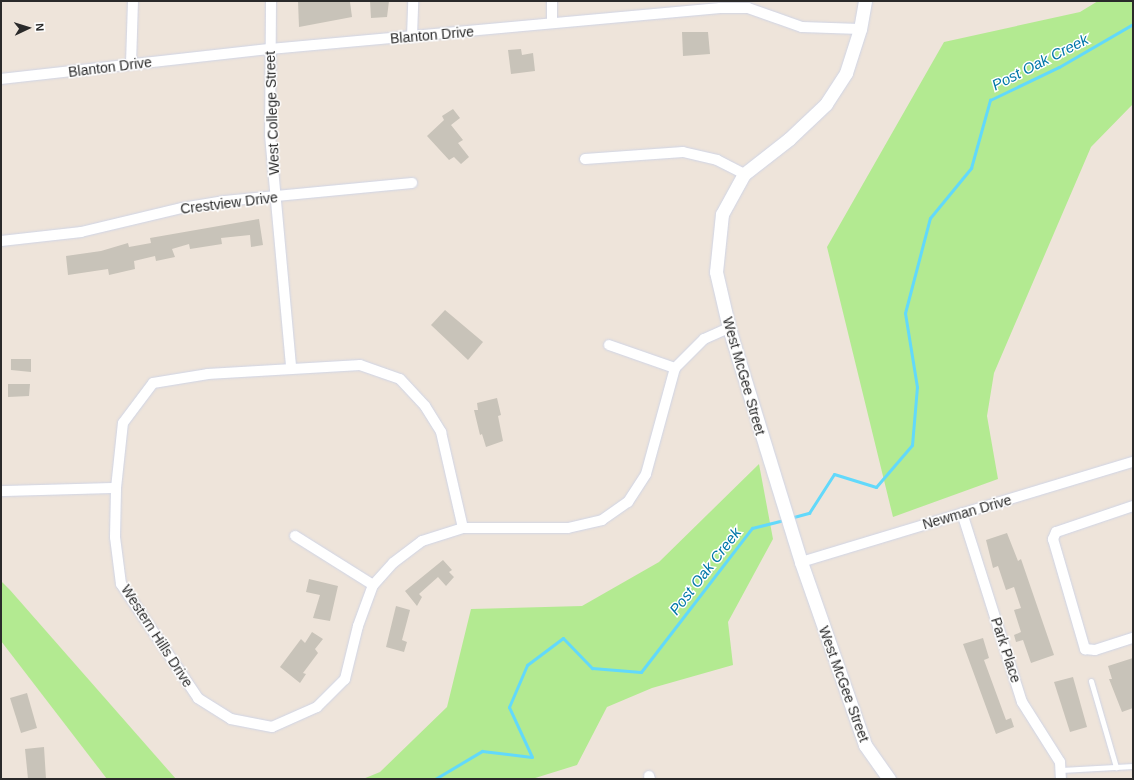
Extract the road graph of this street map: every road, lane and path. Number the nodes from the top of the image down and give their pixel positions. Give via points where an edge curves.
1 (133, 1) edge
2 (271, 1) edge
3 (413, 1) edge
4 (552, 1) edge
5 (865, 1) edge
6 (719, 4) edge
7 (552, 23) junction
8 (860, 29) junction
9 (412, 37) junction
10 (270, 49) junction
11 (130, 64) junction
12 (1, 79) edge
13 (585, 159) dead end
14 (744, 174) junction
15 (412, 183) dead end
16 (275, 197) junction
17 (1, 241) edge
18 (729, 328) junction
19 (609, 345) dead end
20 (291, 368) junction
21 (675, 368) junction
22 (1133, 462) edge
23 (116, 488) junction
24 (1, 491) edge
25 (1133, 506) edge
26 (962, 513) junction
27 (463, 528) junction
28 (295, 536) dead end
29 (801, 562) junction
30 (373, 584) junction
31 (1133, 638) edge
32 (1091, 681) dead end
33 (1133, 766) edge
34 (1116, 767) junction
35 (1061, 775) edge
36 (889, 779) edge

1 - 11 street
2 - 10 street, West College Street
3 - 9 street
4 - 7 street
5 - 8 street, West McGee Street
6 - 7 street, Blanton Drive
6 - 8 street, Blanton Drive via 748,8 802,28
7 - 9 street, Blanton Drive
8 - 14 street, West McGee Street via 846,73 826,104 789,139
9 - 10 street, Blanton Drive
10 - 11 street, Blanton Drive
10 - 16 street, West College Street via 270,135
11 - 12 street, Blanton Drive
13 - 14 street via 683,152 717,160
14 - 18 street, West McGee Street via 722,214 716,272
15 - 16 street, Crestview Drive
16 - 17 street, Crestview Drive via 224,201 182,208 81,232
16 - 20 street, West College Street
18 - 21 street, Western Hills Drive via 704,339
18 - 29 street, West McGee Street
19 - 21 street
20 - 23 street, Western Hills Drive via 208,374 153,383 123,423
20 - 27 street, Western Hills Drive via 360,365 400,379 426,406 441,432
21 - 27 street, Western Hills Drive via 646,474 628,502 602,520 568,528
22 - 26 street, Newman Drive
23 - 24 street
23 - 30 street, Western Hills Drive via 115,537 121,584 198,698 231,719 272,727 316,707 345,679 358,626
25 - 31 street via 1056,532 1053,539 1085,649 1095,650
26 - 29 street, Newman Drive
26 - 35 street, Park Place via 1022,702 1060,762
27 - 30 street, Western Hills Drive via 422,542 393,563
28 - 30 street
29 - 36 street, West McGee Street via 865,746
32 - 34 lane
33 - 34 lane
34 - 35 lane

